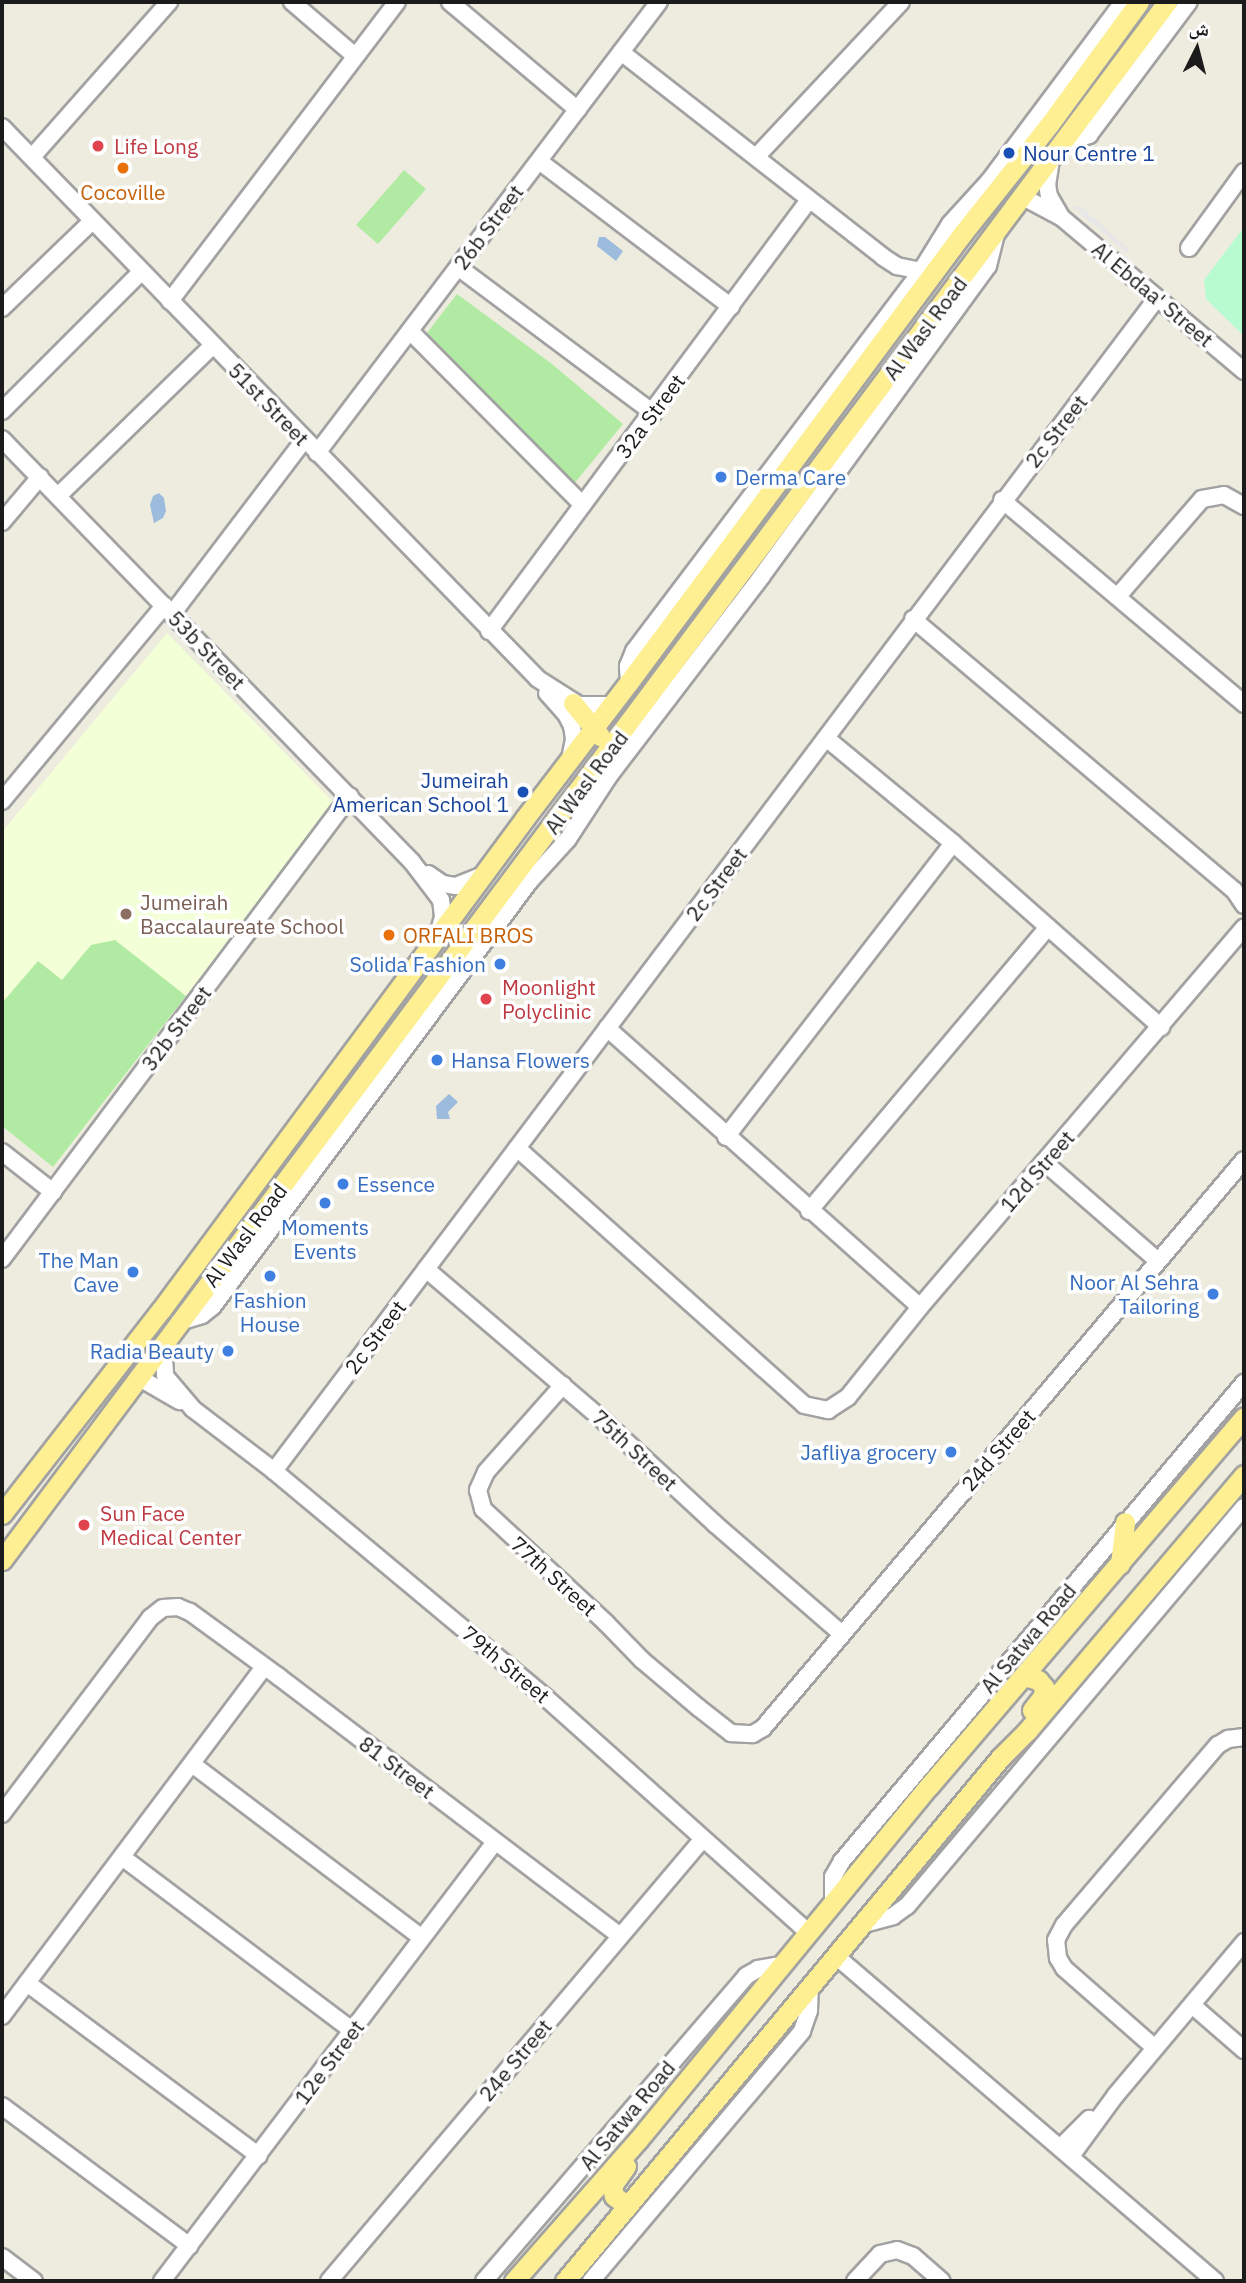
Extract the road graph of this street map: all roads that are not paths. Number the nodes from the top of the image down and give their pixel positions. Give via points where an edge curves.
1 (169, 2) edge
2 (292, 2) edge
3 (397, 2) edge
4 (450, 2) edge
5 (901, 2) edge
6 (1123, 2) edge
7 (1139, 2) edge
8 (1167, 2) edge
9 (1189, 2) edge
10 (655, 3) edge
11 (621, 52) junction
12 (355, 56) junction
13 (578, 110) junction
14 (1049, 125) junction
15 (2, 127) edge
16 (1063, 144) junction
17 (32, 158) junction
18 (755, 158) junction
19 (1051, 160) junction
20 (539, 161) junction
21 (1244, 172) edge
22 (1023, 197) junction
23 (810, 200) junction
24 (1061, 217) junction
25 (92, 221) junction
26 (996, 233) junction
27 (1189, 247) dead end
28 (458, 267) junction
29 (921, 271) junction
30 (141, 272) junction
31 (1157, 298) junction
32 (170, 301) junction
33 (731, 307) junction
34 (2, 308) edge
35 (410, 331) junction
36 (212, 346) junction
37 (1244, 372) edge
38 (2, 411) edge
39 (653, 412) junction
40 (2, 439) edge
41 (304, 440) junction
42 (317, 453) junction
43 (40, 477) junction
44 (58, 496) junction
45 (1002, 500) junction
46 (583, 505) junction
47 (1244, 506) edge
48 (2, 522) edge
49 (1118, 596) junction
50 (168, 610) junction
51 (913, 619) junction
52 (489, 631) junction
53 (538, 679) junction
54 (629, 682) junction
55 (573, 703) junction
56 (1244, 704) edge
57 (612, 705) junction
58 (595, 727) junction
59 (826, 738) junction
60 (570, 761) junction
61 (350, 796) junction
62 (2, 801) edge
63 (953, 843) junction
64 (412, 862) junction
65 (484, 874) junction
66 (1244, 905) edge
67 (492, 906) junction
68 (1048, 927) junction
69 (1244, 928) edge
70 (435, 942) junction
71 (1161, 1027) junction
72 (607, 1028) junction
73 (726, 1137) junction
74 (517, 1147) junction
75 (2, 1152) edge
76 (1244, 1160) edge
77 (1044, 1162) junction
78 (53, 1192) junction
79 (809, 1211) junction
80 (2, 1259) edge
81 (1158, 1261) junction
82 (426, 1269) junction
83 (920, 1307) junction
84 (161, 1310) junction
85 (179, 1322) junction
86 (163, 1344) junction
87 (138, 1377) junction
88 (1244, 1383) edge
89 (563, 1385) junction
90 (193, 1409) junction
91 (1244, 1417) edge
92 (274, 1471) junction
93 (1244, 1475) edge
94 (1244, 1507) edge
95 (2, 1514) edge
96 (1125, 1522) junction
97 (2, 1560) edge
98 (1121, 1564) junction
99 (841, 1633) junction
100 (264, 1667) junction
101 (1024, 1676) junction
102 (748, 1735) joint
103 (1244, 1738) edge
104 (1001, 1756) junction
105 (192, 1764) junction
106 (2, 1814) edge
107 (702, 1840) junction
108 (495, 1842) junction
109 (122, 1857) junction
110 (833, 1903) junction
111 (864, 1924) junction
112 (808, 1932) junction
113 (620, 1936) junction
114 (422, 1938) junction
115 (1244, 1942) edge
116 (837, 1956) junction
117 (780, 1965) junction
118 (27, 1983) junction
119 (810, 1988) junction
120 (1192, 2005) junction
121 (2, 2016) edge
122 (353, 2031) junction
123 (1155, 2048) junction
124 (1244, 2050) edge
125 (2, 2106) edge
126 (638, 2140) junction
127 (1066, 2152) junction
128 (259, 2155) junction
129 (628, 2206) junction
130 (190, 2246) junction
131 (2, 2257) edge
132 (34, 2281) edge
133 (162, 2281) edge
134 (329, 2281) edge
135 (484, 2281) edge
136 (514, 2281) edge
137 (565, 2281) edge
138 (591, 2281) edge
139 (855, 2281) edge
140 (942, 2281) edge
141 (1215, 2281) edge

1 - 17 street
2 - 12 street
3 - 12 street
4 - 13 street
5 - 18 street
6 - 29 street via 990,180 950,224
7 - 14 main road, Al Wasl Road
8 - 16 main road, Al Wasl Road
9 - 16 street via 1089,135
10 - 11 street, 26b Street
11 - 13 street, 26b Street
11 - 18 street
12 - 32 street
13 - 20 street, 26b Street
14 - 22 main road via 1045,142 1023,173
14 - 54 main road, Al Wasl Road via 962,233
15 - 17 street, 51st Street
16 - 19 main road, Al Wasl Road
17 - 25 street, 51st Street
18 - 23 street
19 - 22 main road, Al Wasl Road
19 - 24 street, Al Ebdaa' Street via 1049,196
20 - 28 street, 26b Street
20 - 33 street
21 - 27 street
22 - 24 street, Al Ebdaa' Street
22 - 26 main road, Al Wasl Road
23 - 29 street via 890,262
23 - 33 street, 32a Street
24 - 31 street, Al Ebdaa' Street
25 - 30 street, 51st Street
25 - 34 street
26 - 67 main road, Al Wasl Road
26 - 85 street via 988,266 609,776 563,845 529,882 213,1306
28 - 35 street, 26b Street
28 - 39 street
29 - 54 street via 634,652 628,666
30 - 32 street, 51st Street
30 - 38 street
31 - 37 street, Al Ebdaa' Street
31 - 45 street, 2c Street
32 - 36 street, 51st Street
33 - 39 street, 32a Street
35 - 42 street, 26b Street
35 - 46 street
36 - 41 street, 51st Street
36 - 44 street
39 - 46 street, 32a Street
40 - 43 street, 53b Street
41 - 42 street, 51st Street
41 - 50 street
42 - 52 street, 51st Street
43 - 44 street, 53b Street
43 - 48 street
44 - 50 street, 53b Street
45 - 49 street
45 - 51 street, 2c Street
46 - 52 street, 32a Street
47 - 49 street via 1224,495 1202,499
49 - 56 street
50 - 61 street, 53b Street
50 - 62 street
51 - 59 street, 2c Street
51 - 66 street via 1234,890
52 - 53 street, 51st Street
53 - 55 street, 51st Street
53 - 60 street, 51st Street via 572,726
54 - 57 main road, Al Wasl Road
55 - 57 street
55 - 58 main road
57 - 58 main road, Al Wasl Road
58 - 60 main road, Al Wasl Road
58 - 67 main road via 600,745 511,865
59 - 63 street
59 - 72 street, 2c Street
60 - 65 main road, Al Wasl Road
61 - 64 street, 53b Street
61 - 78 street, 32b Street
63 - 68 street
63 - 73 street
64 - 65 street, 53b Street via 450,886
64 - 70 street, 53b Street via 443,906
65 - 70 main road, Al Wasl Road
67 - 85 main road, Al Wasl Road
68 - 71 street
68 - 79 street
69 - 71 street, 12d Street
70 - 84 main road, Al Wasl Road
71 - 77 street, 12d Street
72 - 73 street
72 - 74 street, 2c Street
73 - 79 street
74 - 82 street, 2c Street
74 - 83 street, 12d Street via 804,1405 828,1410 843,1403
75 - 78 street
76 - 81 street, 24d Street
77 - 81 street
77 - 83 street, 12d Street
78 - 80 street, 32b Street
79 - 83 street
81 - 99 street, 24d Street
82 - 89 street, 75th Street
82 - 92 street, 2c Street
84 - 87 main road via 132,1363 132,1372
84 - 95 main road, Al Wasl Road
85 - 86 main road, Al Wasl Road
86 - 87 main road, Al Wasl Road
86 - 90 street, 79th Street via 165,1376
87 - 90 street, 79th Street
87 - 97 main road, Al Wasl Road
88 - 96 street, Al Satwa Road
89 - 99 street, 75th Street
89 - 102 street, 77th Street via 486,1472 478,1490 482,1509 670,1684 731,1733
90 - 92 street, 79th Street
91 - 98 main road, Al Satwa Road
92 - 107 street, 79th Street via 545,1697
93 - 104 main road
94 - 111 street via 907,1906 893,1916
96 - 98 main road
96 - 110 street, Al Satwa Road via 842,1861 834,1877
98 - 101 main road, Al Satwa Road
99 - 102 street, 24d Street via 763,1728
100 - 105 street
100 - 106 street, 81 Street via 190,1612 170,1607 150,1618
100 - 108 street, 81 Street
101 - 104 main road via 1041,1683 1043,1696
101 - 110 main road, Al Satwa Road
103 - 123 street via 1218,1745 1056,1940 1064,1968
104 - 111 main road
105 - 109 street
105 - 114 street
107 - 112 street, 79th Street
107 - 113 street, 24e Street
108 - 113 street, 81 Street
108 - 114 street, 12e Street
109 - 118 street
109 - 122 street
110 - 112 main road, Al Satwa Road
111 - 116 main road
112 - 117 main road, Al Satwa Road
113 - 134 street, 24e Street
114 - 122 street, 12e Street
115 - 120 street
116 - 119 main road
116 - 127 street
117 - 126 main road, Al Satwa Road
117 - 135 street, Al Satwa Road via 746,1976
118 - 121 street
118 - 128 street
119 - 129 main road
119 - 138 street via 808,2018 802,2031
120 - 123 street
120 - 124 street
122 - 128 street, 12e Street
123 - 127 street
125 - 130 street
126 - 129 main road via 631,2160 612,2186 617,2200
126 - 136 main road, Al Satwa Road
127 - 141 street
128 - 130 street, 12e Street
129 - 137 main road
130 - 133 street, 12e Street
131 - 132 street
139 - 140 street via 880,2254 897,2249 913,2256

